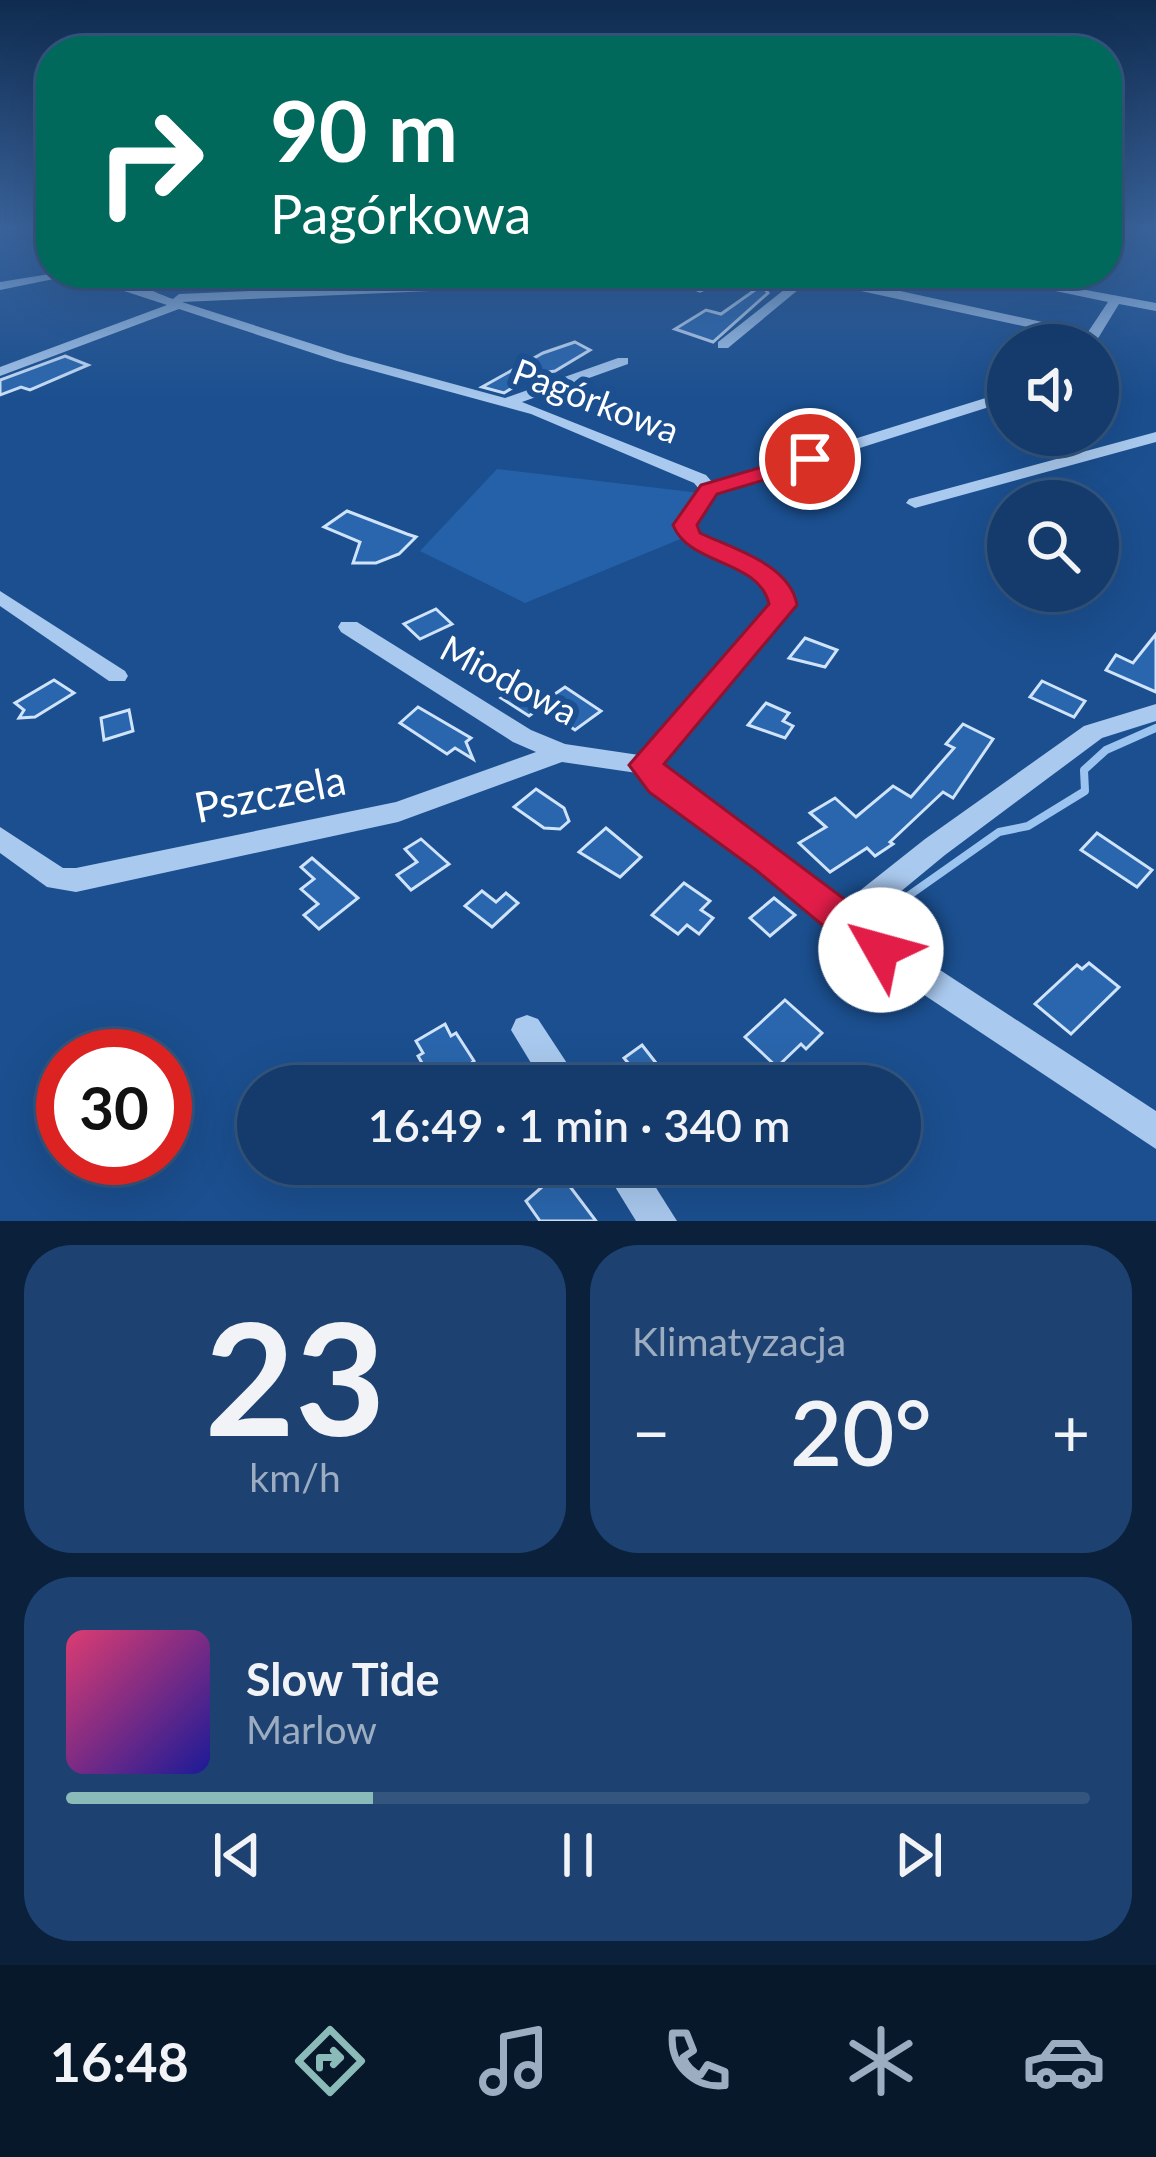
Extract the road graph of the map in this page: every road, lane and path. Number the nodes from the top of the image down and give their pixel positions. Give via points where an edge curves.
1 (128, 288) edge
2 (442, 288) edge
3 (795, 288) edge
4 (866, 288) edge
5 (1065, 288) edge
6 (1115, 301) junction
7 (172, 302) junction
8 (1156, 307) edge
9 (1018, 324) edge
10 (1101, 324) edge
11 (724, 345) dead end
12 (623, 361) dead end
13 (0, 372) edge
14 (507, 402) junction
15 (987, 403) edge
16 (1156, 436) edge
17 (709, 490) junction
18 (915, 503) dead end
19 (0, 597) edge
20 (349, 627) dead end
21 (117, 676) dead end
22 (1156, 712) edge
23 (561, 753) junction
24 (645, 765) junction
25 (0, 838) edge
26 (844, 921) junction
27 (527, 1030) dead end
28 (551, 1065) edge
29 (1156, 1131) edge
30 (633, 1185) edge
31 (658, 1221) edge

1 - 7 street, Pagórkowa
2 - 7 street
3 - 11 street
4 - 9 street
5 - 6 street
6 - 8 street
6 - 10 street
7 - 13 street
7 - 14 street, Pagórkowa
12 - 14 street
14 - 17 street, Pagórkowa via 662,460
15 - 17 street
16 - 18 street
17 - 24 street via 686,532 765,575 783,605
19 - 21 street
20 - 23 street, Miodowa via 488,718
22 - 26 street via 1093,731
23 - 24 street, Miodowa
23 - 25 street, Pszczela via 398,812 76,880 57,879
24 - 26 street
26 - 29 street
27 - 28 street
30 - 31 street

